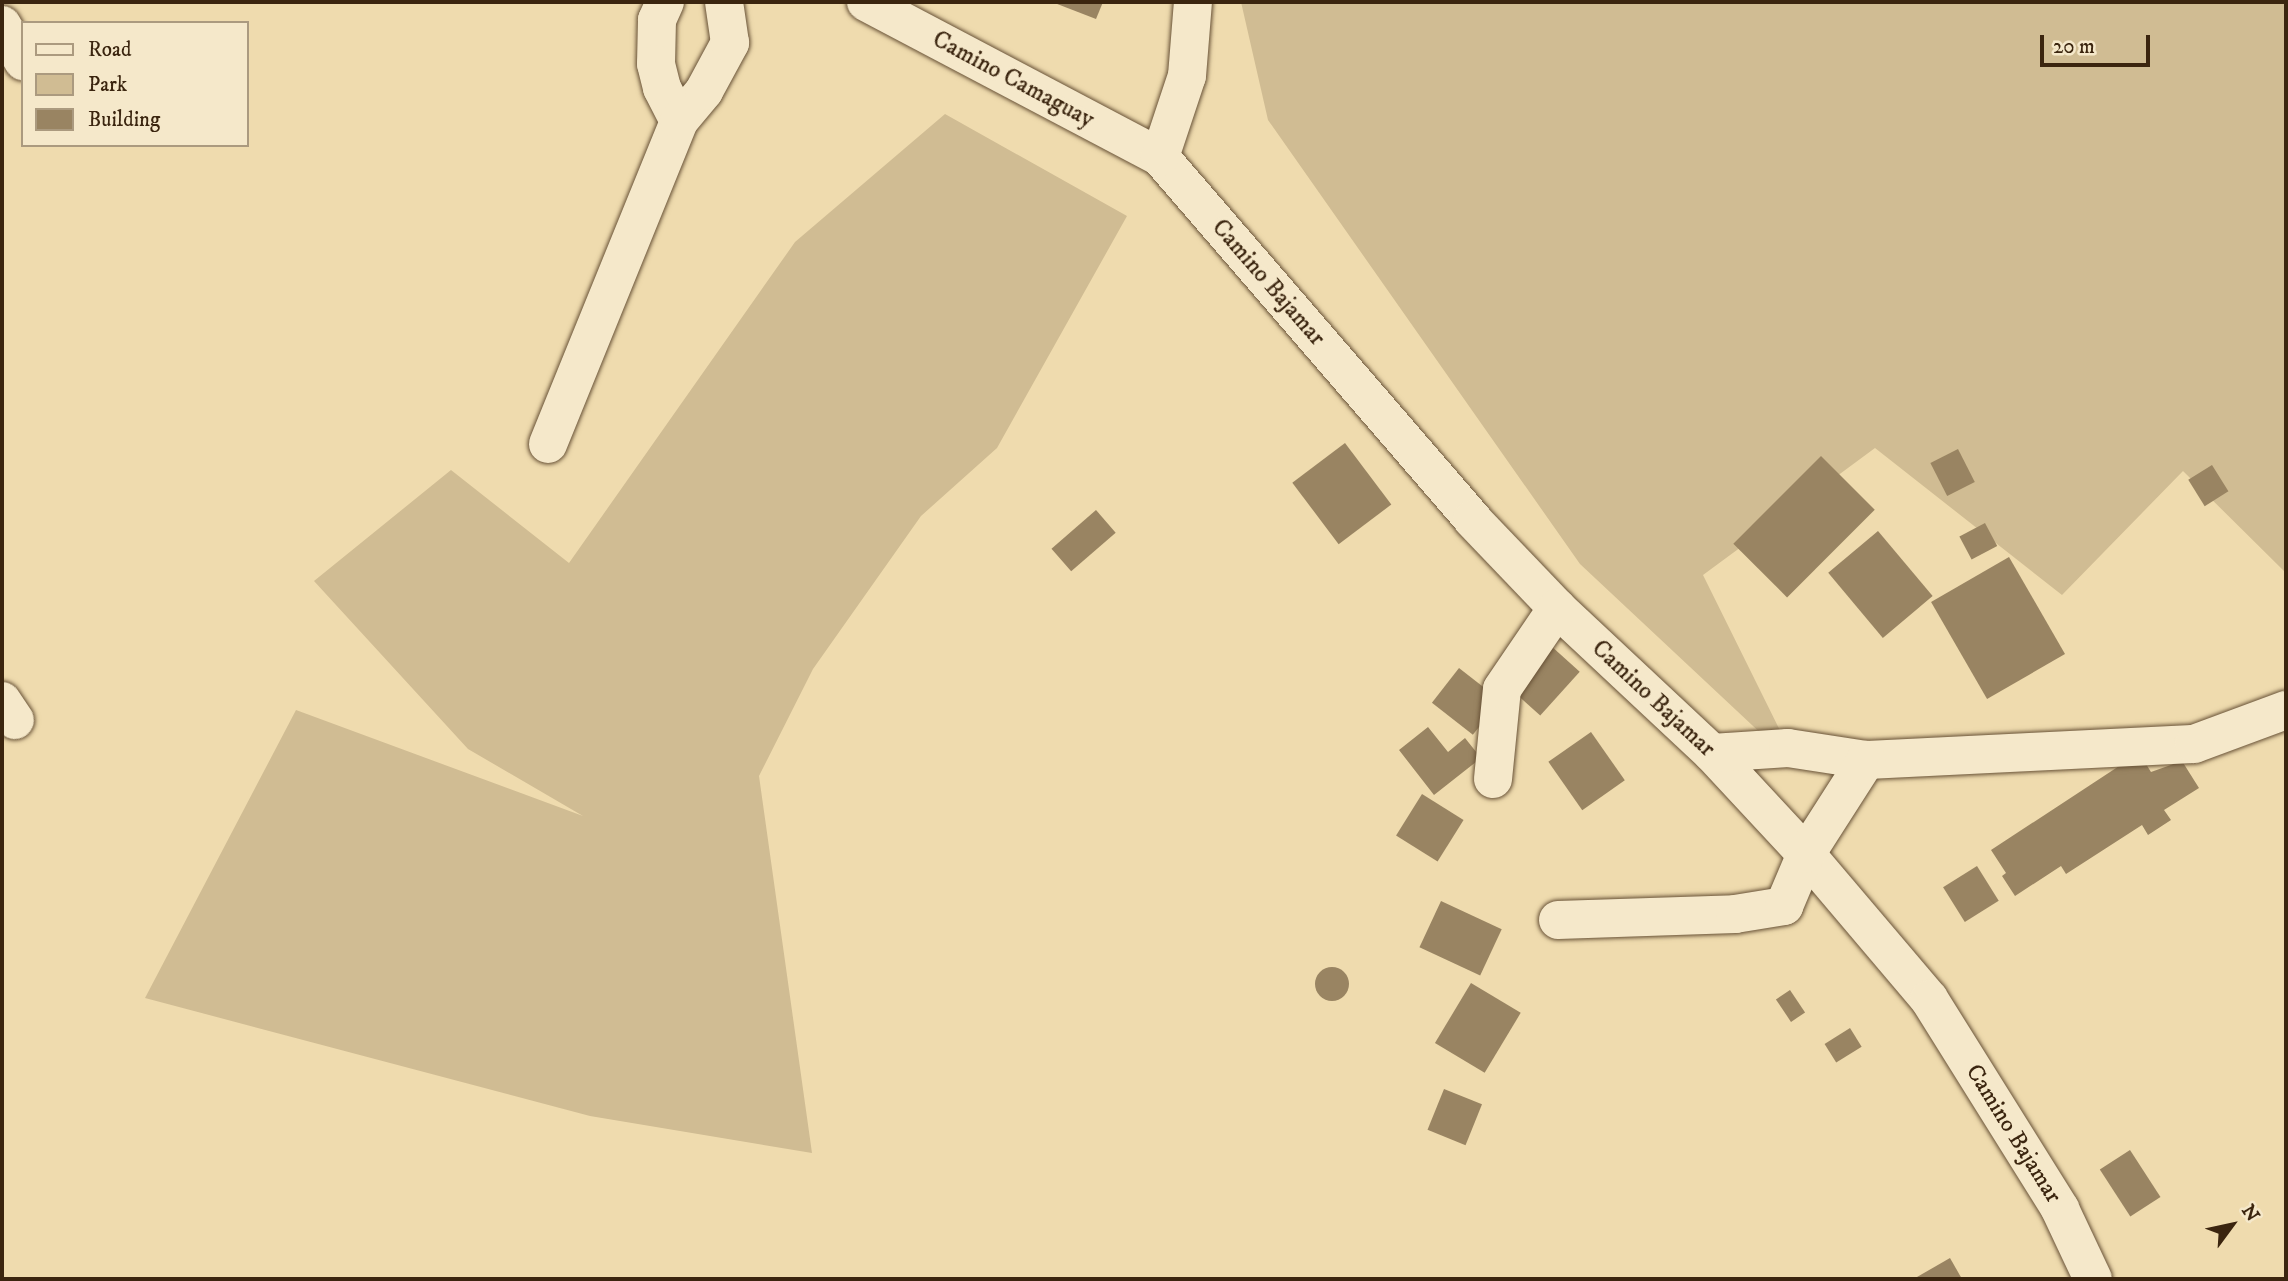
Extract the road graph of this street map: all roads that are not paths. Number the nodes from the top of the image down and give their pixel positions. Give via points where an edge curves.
1 (665, 2) edge
2 (724, 2) edge
3 (866, 2) edge
4 (1193, 2) edge
5 (2, 25) edge
6 (21, 58) edge
7 (679, 121) junction
8 (1160, 157) junction
9 (548, 444) dead end
10 (1556, 608) junction
11 (2286, 710) edge
12 (1712, 753) junction
13 (1866, 760) junction
14 (1493, 779) dead end
15 (1806, 854) junction
16 (1558, 920) dead end
17 (2093, 1279) edge

1 - 7 street via 657,20 656,64
2 - 7 street via 730,43 704,91
3 - 8 street, Camino Camaguay
4 - 8 street via 1187,76
5 - 6 street
7 - 9 street
8 - 10 street, Camino Bajamar via 1472,519
10 - 12 street, Camino Bajamar
10 - 14 street via 1502,690
11 - 13 street via 2194,744
12 - 13 street via 1788,748
12 - 15 street, Camino Bajamar
13 - 15 street
15 - 16 street via 1784,906 1735,915
15 - 17 street, Camino Bajamar via 1929,999 2060,1209

